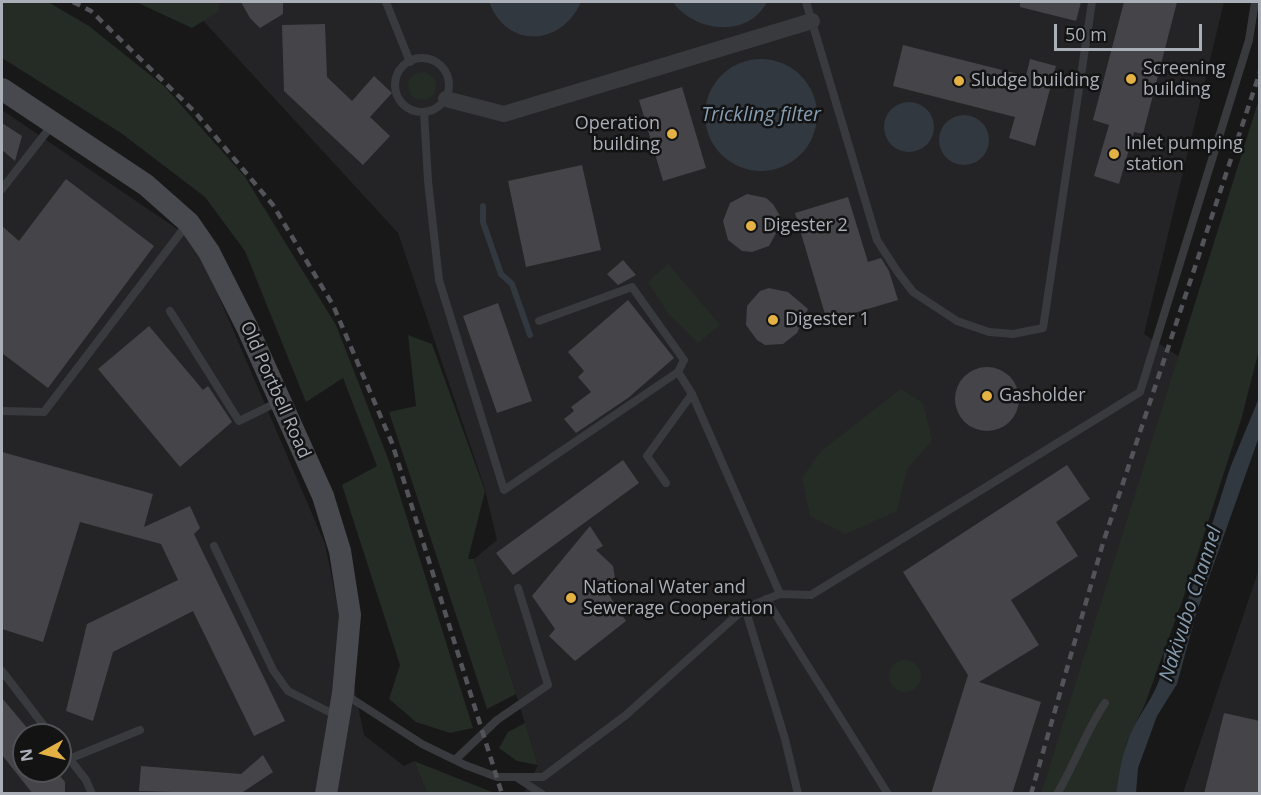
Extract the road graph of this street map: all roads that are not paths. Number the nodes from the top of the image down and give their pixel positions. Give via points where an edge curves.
1 (386, 2) edge
2 (806, 2) edge
3 (1092, 2) edge
4 (1255, 2) edge
5 (812, 21) junction
6 (410, 62) junction
7 (2, 89) edge
8 (446, 99) junction
9 (424, 112) junction
10 (54, 122) junction
11 (2, 189) edge
12 (189, 223) junction
13 (170, 311) dead end
14 (539, 321) dead end
15 (678, 372) junction
16 (692, 394) junction
17 (280, 401) junction
18 (2, 411) edge
19 (666, 483) dead end
20 (214, 546) dead end
21 (518, 588) dead end
22 (780, 594) junction
23 (766, 599) junction
24 (745, 608) junction
25 (2, 670) edge
26 (343, 693) junction
27 (1105, 703) dead end
28 (339, 717) junction
29 (42, 723) edge
30 (140, 730) dead end
31 (72, 758) edge
32 (454, 760) junction
33 (72, 763) edge
34 (516, 777) junction
35 (92, 794) edge
36 (326, 794) edge
37 (542, 794) edge
38 (798, 794) edge
39 (888, 794) edge
40 (1058, 794) edge

1 - 6 lane
2 - 5 lane
3 - 5 lane via 1043,328 1013,334 989,332 957,321 913,292 877,240
4 - 22 lane via 1249,40 1140,392 811,595
5 - 8 street via 504,114
6 - 8 lane via 427,59 442,67 449,82
6 - 9 lane via 398,75 397,93 407,108
7 - 10 main road, Old Portbell Road
8 - 9 lane
9 - 15 lane via 439,280 504,490
10 - 11 lane
10 - 12 main road, Old Portbell Road via 146,185
12 - 17 main road, Old Portbell Road via 209,252
12 - 18 lane via 44,412
13 - 17 lane via 238,421
14 - 15 lane via 632,287 684,360
15 - 16 lane
16 - 19 lane via 647,456
16 - 22 lane
17 - 26 main road, Old Portbell Road via 323,496 340,551 350,615
20 - 28 lane via 273,670 288,691
21 - 32 lane via 548,685 496,720
22 - 23 lane
23 - 24 lane
23 - 39 lane
24 - 34 lane via 626,715 543,777
24 - 38 lane
25 - 29 lane
26 - 28 main road, Old Portbell Road
26 - 32 lane
27 - 40 lane via 1091,723
28 - 36 main road, Old Portbell Road
30 - 31 lane
32 - 34 lane via 497,777
33 - 35 lane
34 - 37 lane

